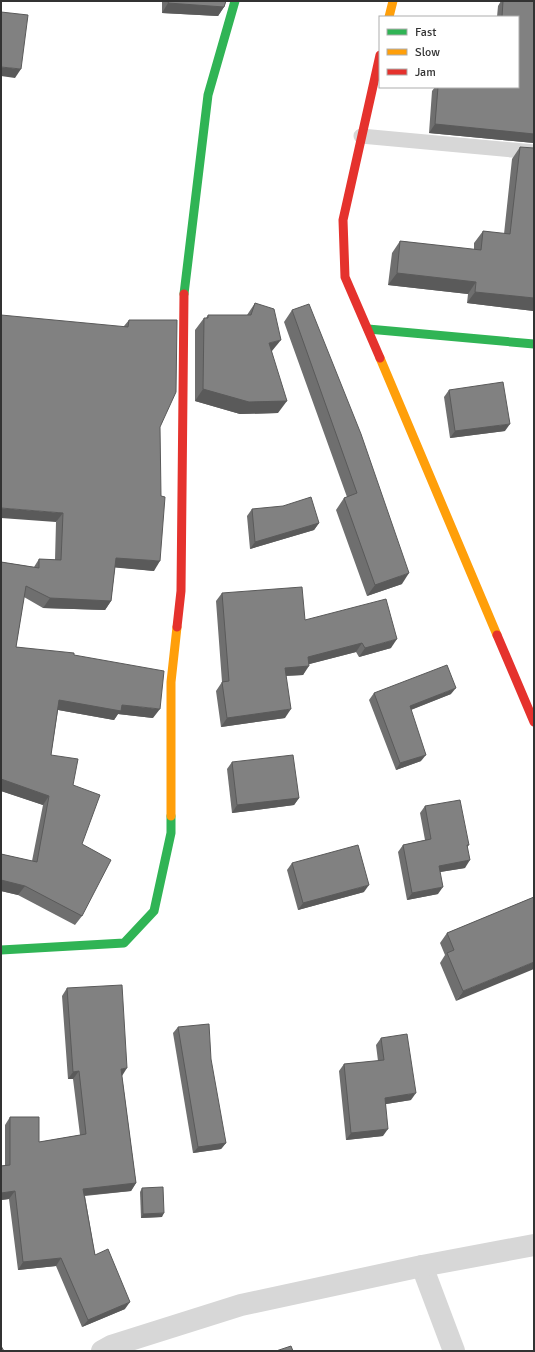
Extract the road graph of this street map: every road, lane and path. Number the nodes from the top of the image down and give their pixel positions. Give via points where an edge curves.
1 (235, 1) edge
2 (393, 1) edge
3 (389, 16) edge
4 (379, 59) edge
5 (361, 136) junction
6 (534, 152) edge
7 (368, 329) junction
8 (534, 344) edge
9 (534, 722) edge
10 (1, 950) edge
11 (534, 1245) edge
12 (422, 1266) junction
13 (108, 1349) edge
14 (454, 1351) edge

1 - 10 street via 208,95 183,300 181,590 172,682 171,833 154,911 124,943
2 - 3 street
4 - 5 street
5 - 6 lane
5 - 7 street via 343,220 345,277
7 - 8 street
7 - 9 street
11 - 12 street
12 - 13 street via 241,1305
12 - 14 street

